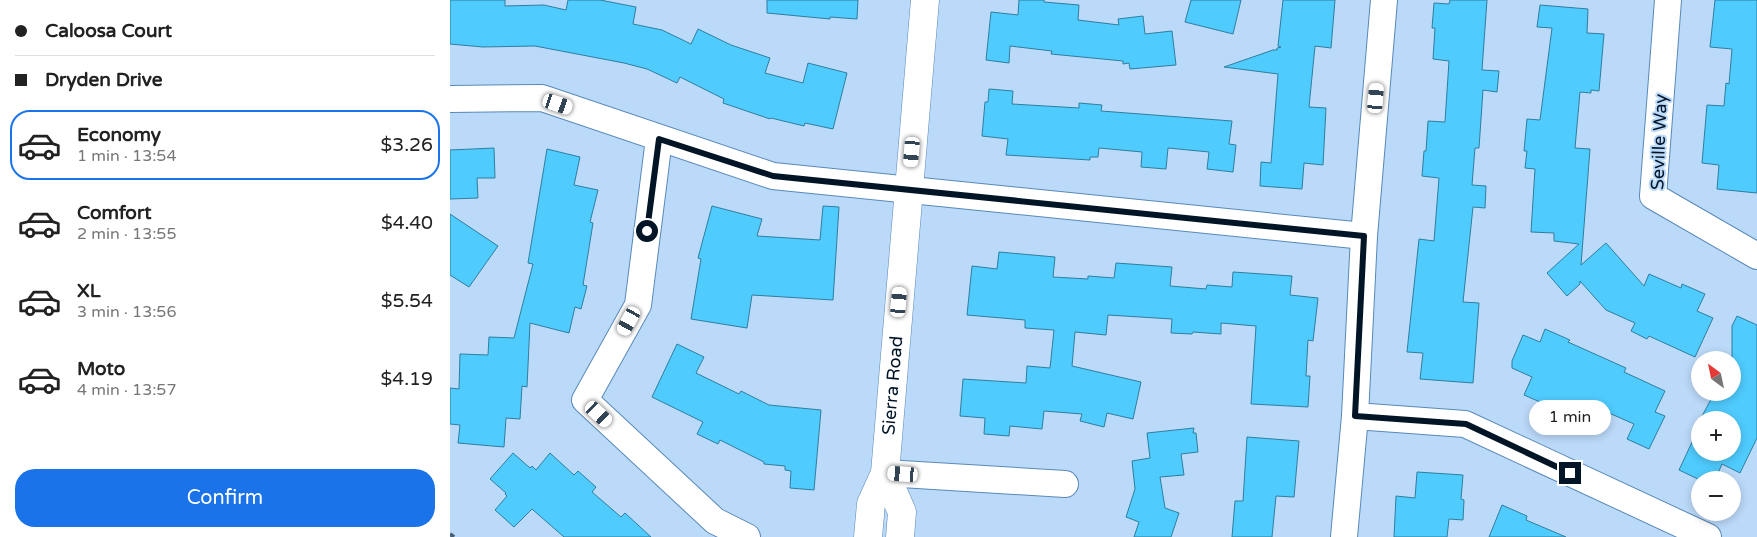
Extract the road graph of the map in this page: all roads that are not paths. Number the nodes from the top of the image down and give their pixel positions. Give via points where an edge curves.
1 (925, 0) edge
2 (1384, 0) edge
3 (1668, 0) edge
4 (450, 99) edge
5 (659, 139) junction
6 (908, 189) junction
7 (1364, 236) junction
8 (1757, 256) edge
9 (1355, 416) junction
10 (885, 473) junction
11 (1065, 484) dead end
12 (747, 537) edge
13 (868, 537) edge
14 (900, 537) edge
15 (1344, 537) edge
16 (1708, 537) edge

1 - 6 main road, Sierra Road
2 - 7 street
3 - 8 street, Seville Way via 1653,196
4 - 5 street via 542,98
5 - 6 street via 773,176
5 - 12 street via 638,305 585,400 715,521
6 - 7 street
6 - 10 main road, Sierra Road
7 - 9 street
9 - 15 street
9 - 16 street via 1466,424
10 - 11 street
10 - 13 main road, Sierra Road via 871,504
10 - 14 main road, Sierra Road via 902,512

